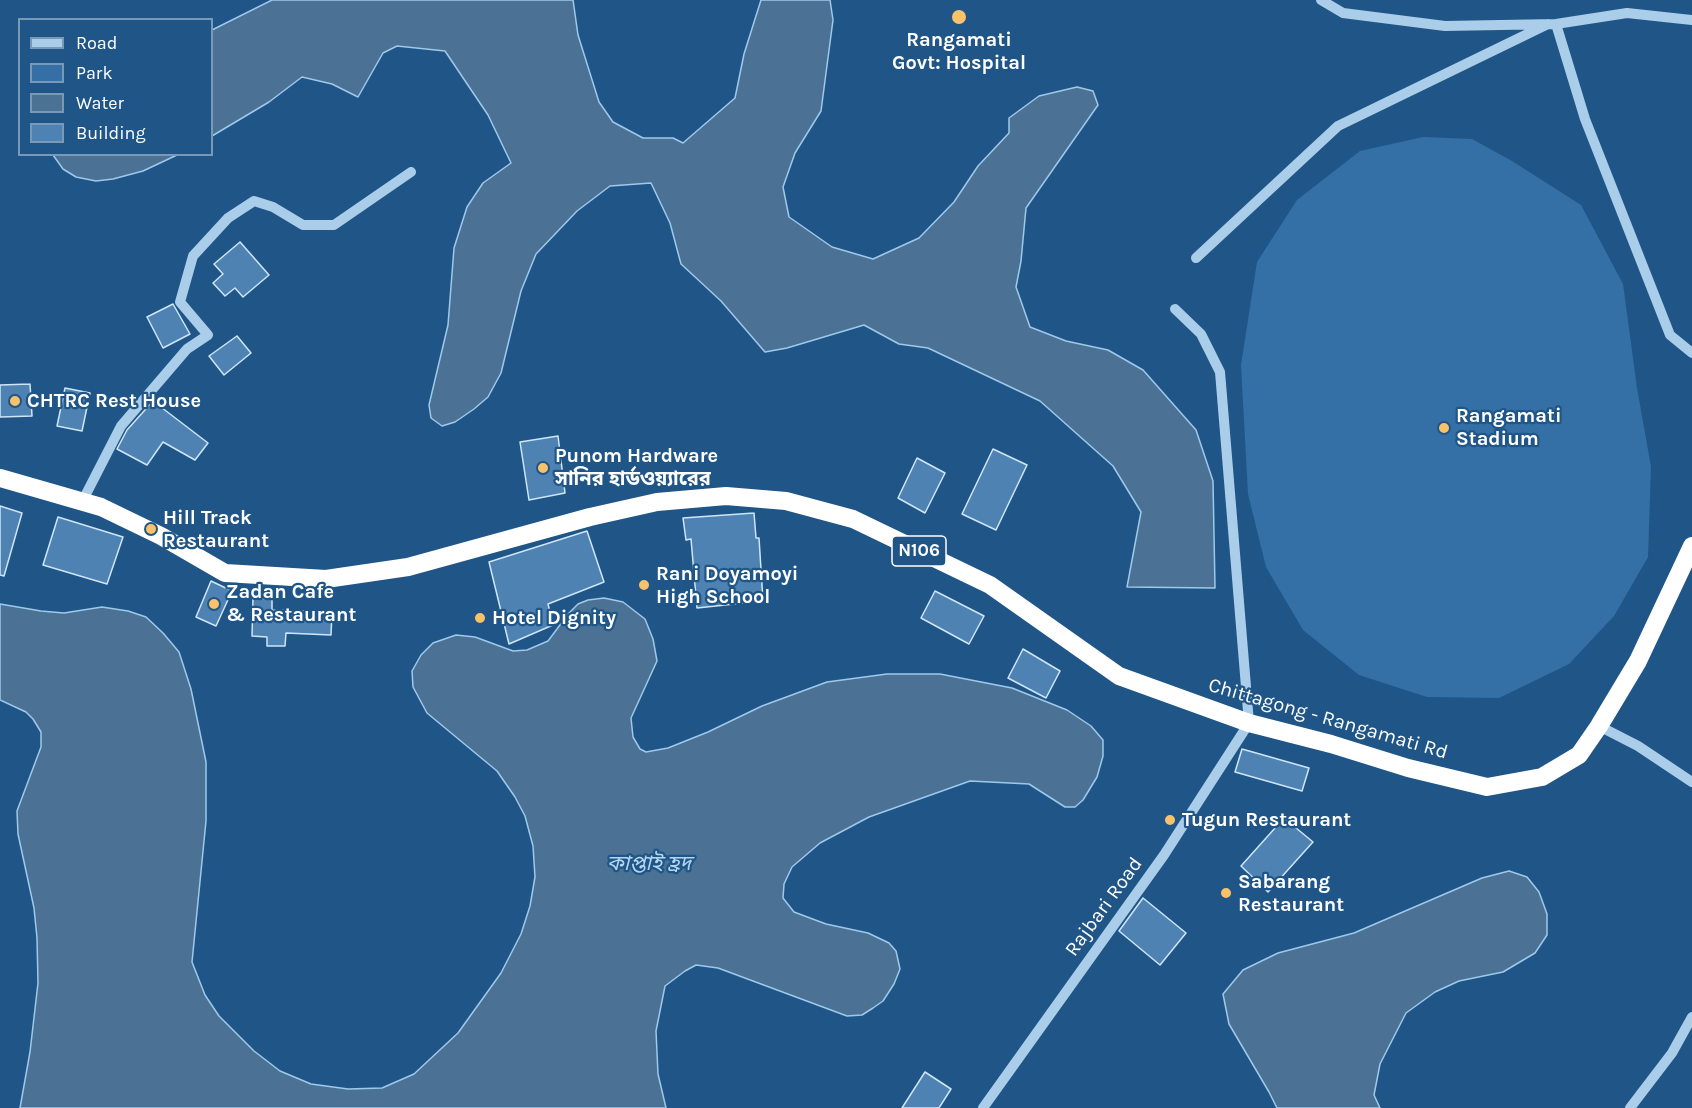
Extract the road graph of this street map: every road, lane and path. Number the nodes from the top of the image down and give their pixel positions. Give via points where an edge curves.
1 (1321, 0) edge
2 (1692, 20) edge
3 (1552, 24) junction
4 (411, 172) dead end
5 (1196, 258) dead end
6 (1175, 309) dead end
7 (1692, 353) edge
8 (0, 478) edge
9 (82, 502) junction
10 (1692, 546) edge
11 (1249, 723) junction
12 (1599, 726) junction
13 (1692, 782) edge
14 (1692, 1017) edge
15 (983, 1108) edge
16 (1630, 1108) edge

1 - 3 street via 1343,13 1445,26
2 - 3 street via 1627,13
3 - 5 street via 1338,126
3 - 7 street via 1670,335
4 - 9 street via 334,225 303,225 254,201 228,218 193,256 180,302 208,335 188,349 121,426
6 - 11 street via 1201,334 1220,372
8 - 9 highway, Chittagong - Rangamati Rd / N106
9 - 11 highway, Chittagong - Rangamati Rd / N106 via 161,536 225,573 326,579 408,567 657,502 726,496 786,501 853,519 990,585 1119,675
10 - 12 highway, Chittagong - Rangamati Rd / N106 via 1638,661
11 - 12 highway, Chittagong - Rangamati Rd / N106 via 1487,787 1542,777 1579,755
11 - 15 street, Rajbari Road via 1164,855
12 - 13 street
14 - 16 street via 1672,1053

